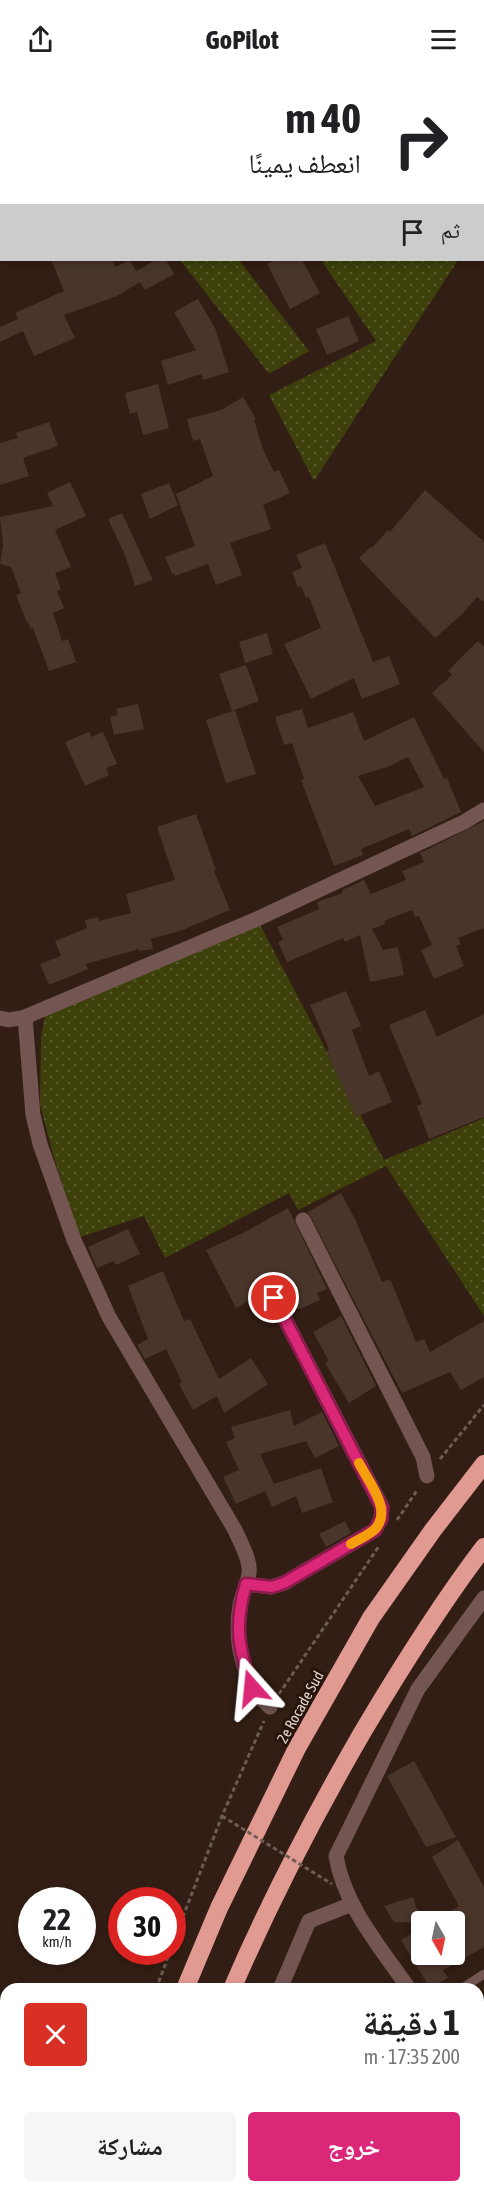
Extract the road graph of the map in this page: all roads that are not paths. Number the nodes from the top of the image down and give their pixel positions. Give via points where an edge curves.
1 (484, 810) edge
2 (25, 1017) junction
3 (0, 1018) edge
4 (303, 1220) dead end
5 (274, 1298) dead end
6 (484, 1464) edge
7 (427, 1476) road end
8 (484, 1546) edge
9 (246, 1584) junction
10 (484, 1598) edge
11 (270, 1707) road end
12 (352, 1904) junction
13 (484, 1974) edge
14 (188, 1983) edge
15 (235, 1983) edge
16 (283, 1983) edge
17 (405, 1983) edge
18 (470, 1983) edge

1 - 2 street via 256,919
2 - 3 street
2 - 9 street via 33,1115 74,1240 109,1317 235,1530 250,1572
4 - 7 street via 423,1457
5 - 9 street via 382,1508 381,1519 375,1530 284,1583 272,1587
6 - 14 highway, 2e Rocade Sud via 371,1618 297,1748 219,1908
8 - 15 highway via 395,1677 337,1777
9 - 11 street via 240,1604 238,1641 252,1688
10 - 12 street via 418,1689 336,1856 339,1877
12 - 16 street via 309,1921
12 - 17 street
13 - 18 lane

